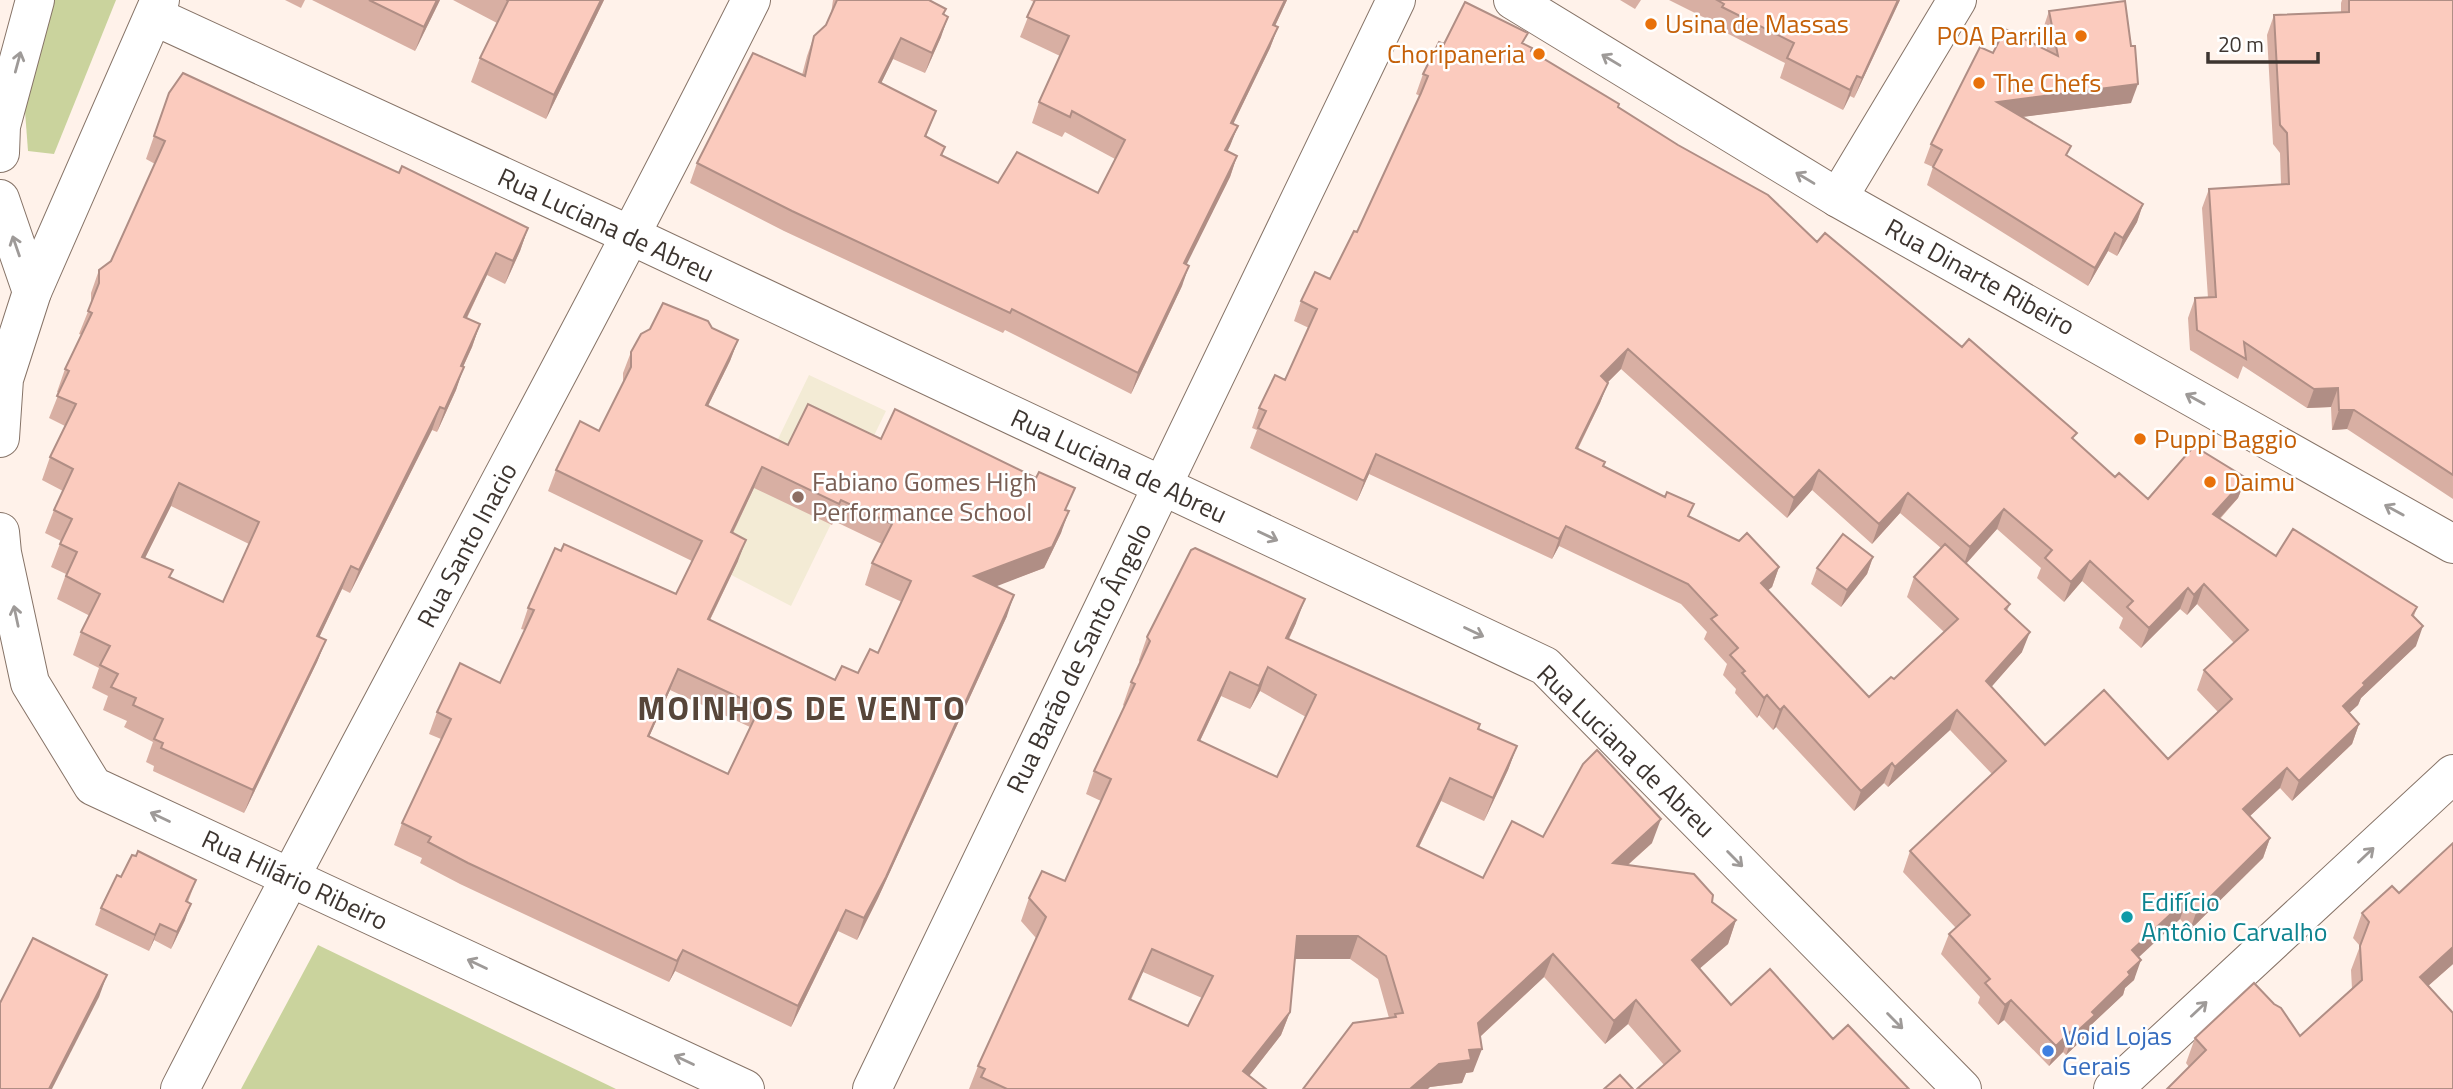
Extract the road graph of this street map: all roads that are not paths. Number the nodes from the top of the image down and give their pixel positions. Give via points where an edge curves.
1 (35, 0) edge
2 (751, 0) edge
3 (1396, 0) edge
4 (1513, 0) edge
5 (1957, 0) edge
6 (157, 8) edge
7 (0, 153) edge
8 (1838, 198) junction
9 (0, 199) edge
10 (632, 236) junction
11 (32, 292) junction
12 (0, 438) edge
13 (1161, 486) junction
14 (0, 532) edge
15 (2453, 544) edge
16 (2453, 774) edge
17 (289, 877) junction
18 (180, 1089) edge
19 (746, 1089) edge
20 (872, 1089) edge
21 (1962, 1089) edge
22 (2113, 1089) edge

7 -> 1 street via 1,126
2 - 10 street, Rua Santo Inacio
3 - 13 street, Rua Barão de Santo Ângelo
8 -> 4 street, Rua Dinarte Ribeiro
5 - 8 street
6 - 10 street, Rua Luciana de Abreu
6 - 11 street
15 -> 8 street, Rua Dinarte Ribeiro
11 -> 9 street
10 - 13 street, Rua Luciana de Abreu
10 - 17 street, Rua Santo Inacio
11 - 12 street via 4,379
13 - 20 street, Rua Barão de Santo Ângelo
13 -> 21 street, Rua Luciana de Abreu via 1545,666
17 -> 14 street, Rua Hilário Ribeiro via 93,786 30,683
22 -> 16 street
17 - 18 street, Rua Santo Inacio
19 -> 17 street, Rua Hilário Ribeiro

